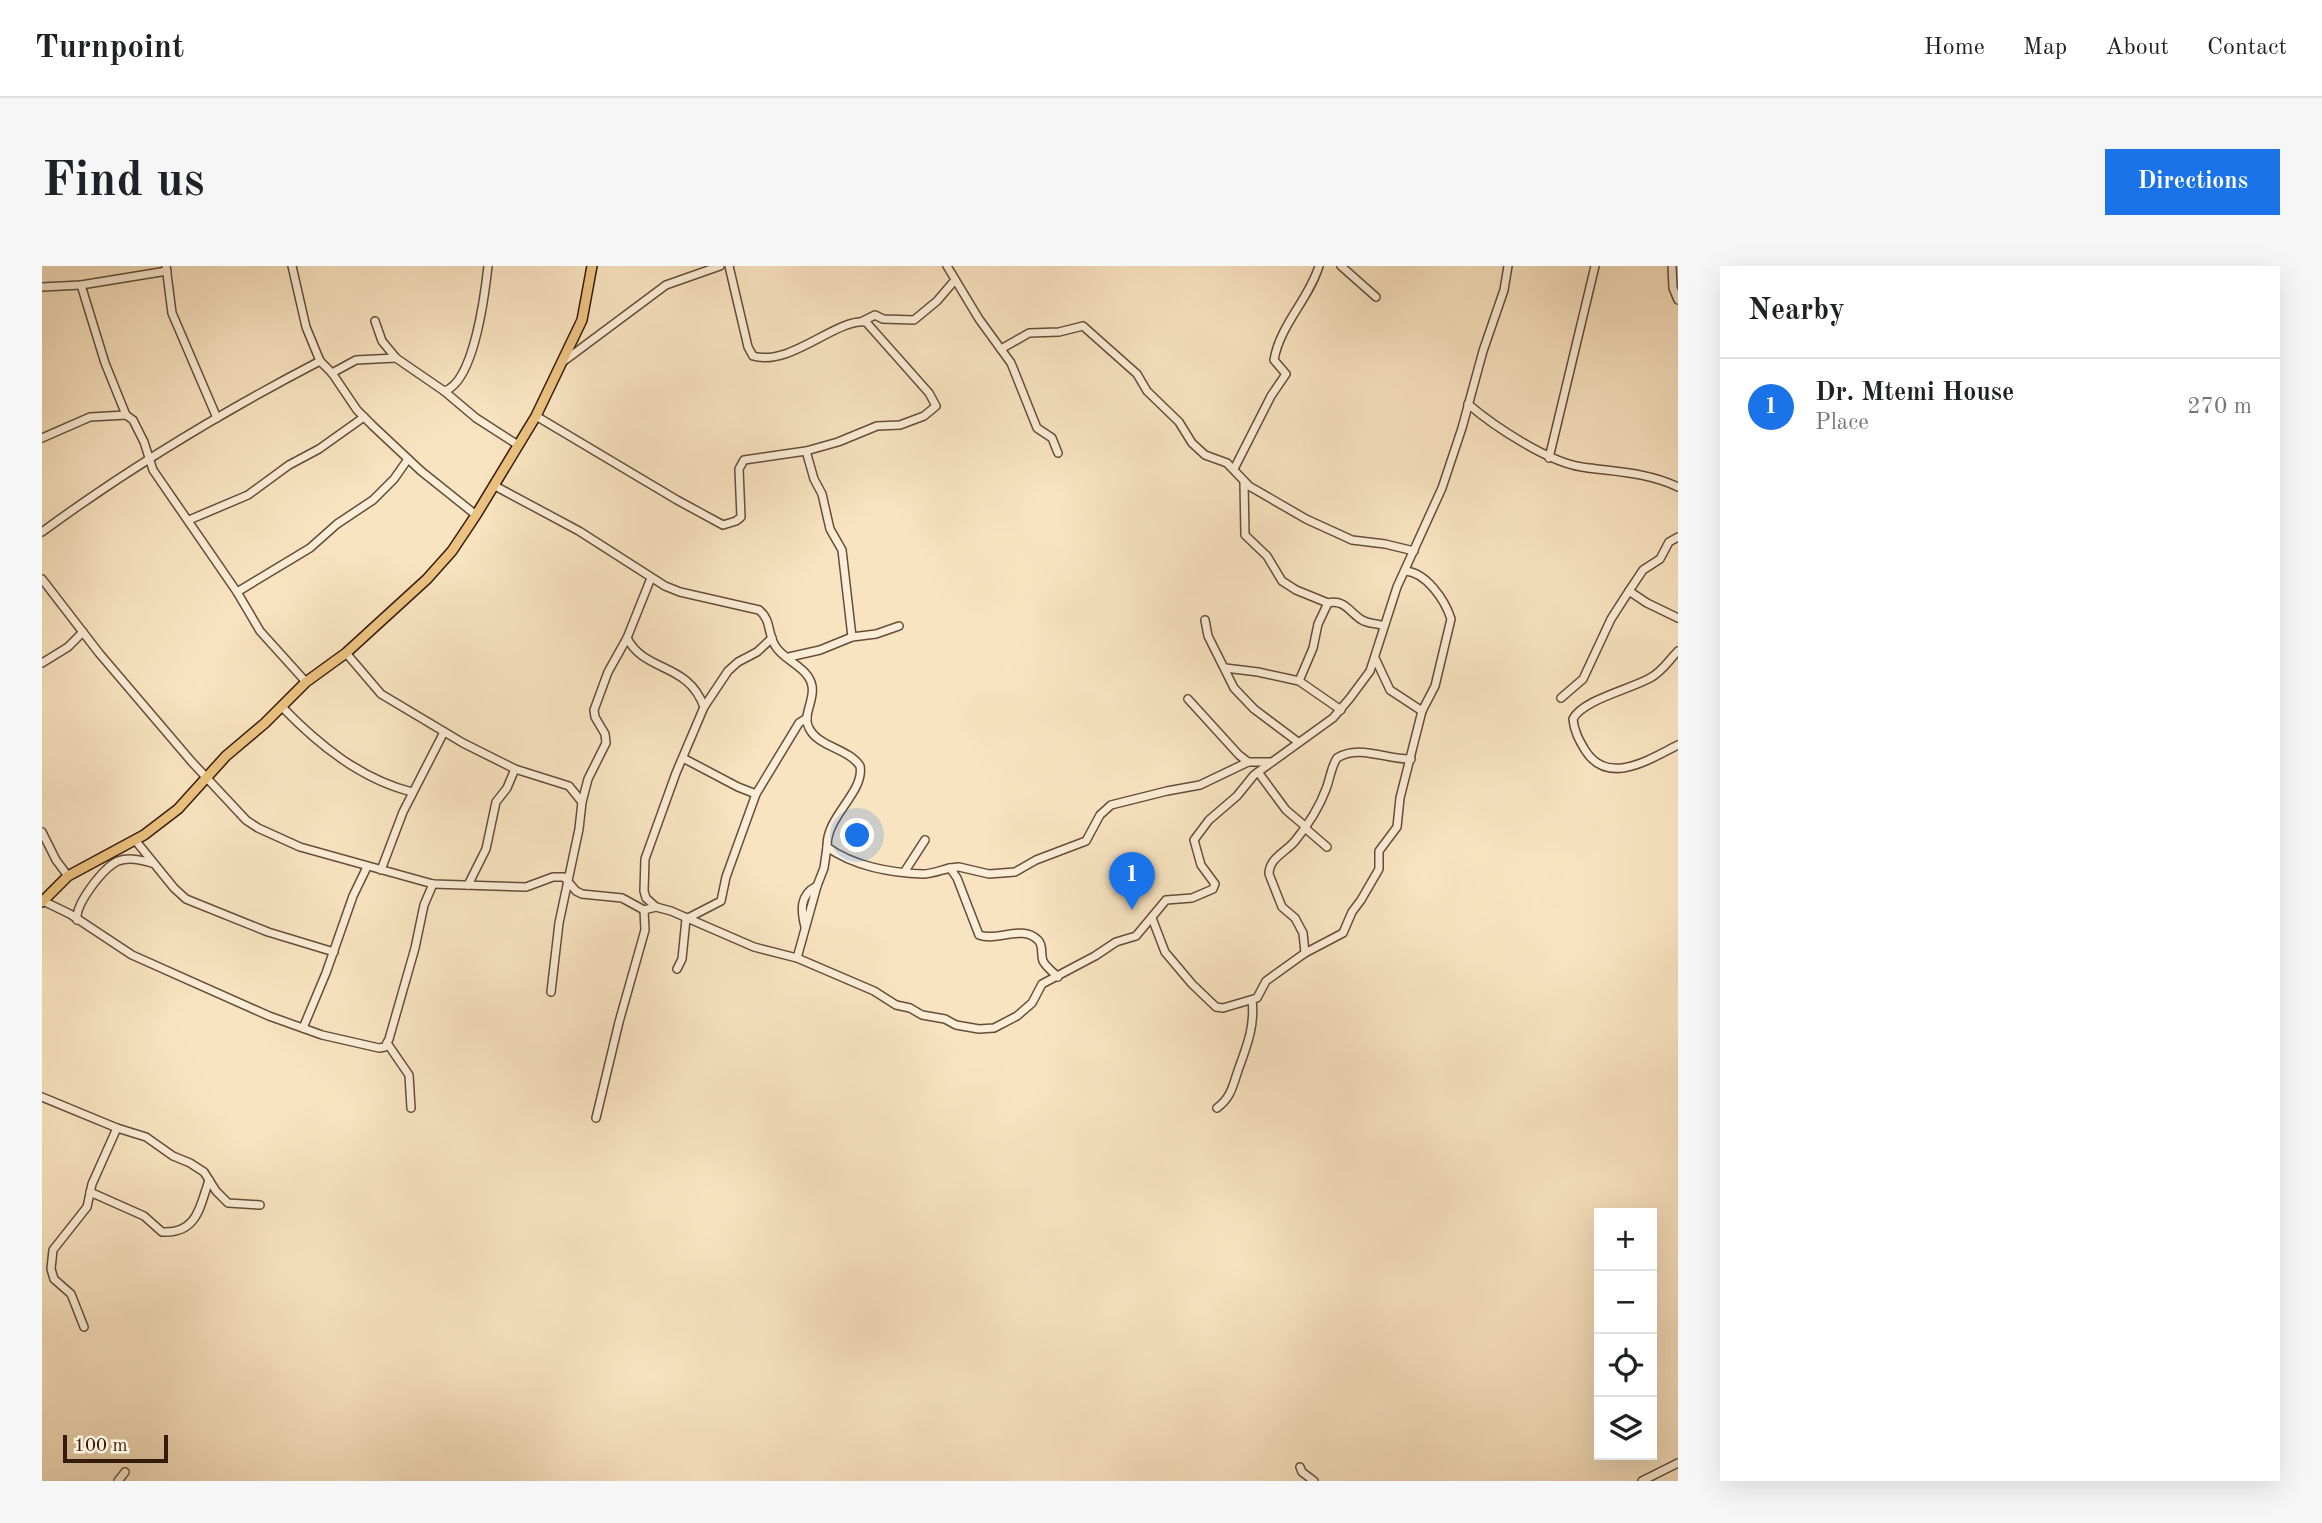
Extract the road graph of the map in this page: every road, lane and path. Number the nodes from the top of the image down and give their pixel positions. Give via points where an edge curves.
1 (292, 266) edge
2 (488, 266) edge
3 (592, 266) edge
4 (720, 266) edge
5 (729, 266) edge
6 (947, 266) edge
7 (1319, 266) edge
8 (1341, 266) edge
9 (1508, 266) edge
10 (1595, 266) edge
11 (1672, 266) edge
12 (167, 268) edge
13 (955, 280) junction
14 (81, 285) junction
15 (42, 286) edge
16 (1376, 296) dead end
17 (1678, 300) edge
18 (375, 321) dead end
19 (863, 321) junction
20 (1001, 349) junction
21 (396, 358) junction
22 (320, 361) junction
23 (564, 361) junction
24 (332, 373) junction
25 (444, 391) junction
26 (1468, 404) junction
27 (126, 415) junction
28 (536, 416) junction
29 (364, 417) junction
30 (217, 418) junction
31 (42, 438) edge
32 (518, 445) junction
33 (806, 451) junction
34 (1058, 453) dead end
35 (1549, 458) junction
36 (149, 459) junction
37 (408, 459) junction
38 (1234, 469) junction
39 (1244, 482) junction
40 (495, 486) junction
41 (1678, 486) edge
42 (476, 514) junction
43 (189, 520) junction
44 (42, 532) edge
45 (1678, 537) edge
46 (1413, 551) junction
47 (1405, 570) junction
48 (651, 578) junction
49 (42, 579) edge
50 (1629, 591) junction
51 (237, 592) junction
52 (1328, 603) junction
53 (1678, 618) edge
54 (1205, 620) dead end
55 (900, 626) dead end
56 (1384, 626) junction
57 (83, 632) junction
58 (852, 637) junction
59 (627, 638) junction
60 (772, 638) junction
61 (1678, 651) edge
62 (346, 653) junction
63 (789, 657) junction
64 (1374, 658) junction
65 (42, 663) edge
66 (1225, 668) junction
67 (1299, 681) junction
68 (306, 682) junction
69 (1561, 698) dead end
70 (1188, 699) dead end
71 (282, 707) junction
72 (704, 707) junction
73 (1340, 710) junction
74 (1422, 711) junction
75 (807, 718) junction
76 (444, 732) junction
77 (1298, 742) junction
78 (1678, 745) edge
79 (683, 758) junction
80 (1411, 759) junction
81 (1248, 762) junction
82 (1270, 762) junction
83 (515, 769) junction
84 (1258, 772) junction
85 (206, 776) junction
86 (569, 786) junction
87 (586, 786) junction
88 (412, 792) junction
89 (756, 794) junction
90 (582, 802) junction
91 (1306, 827) junction
92 (42, 832) edge
93 (135, 840) junction
94 (925, 840) dead end
95 (827, 847) junction
96 (1326, 847) dead end
97 (152, 863) junction
98 (367, 867) junction
99 (950, 868) junction
100 (381, 870) junction
101 (905, 871) junction
102 (68, 876) junction
103 (567, 881) junction
104 (433, 884) junction
105 (468, 885) junction
106 (43, 902) edge
107 (656, 907) junction
108 (643, 910) junction
109 (1152, 918) junction
110 (687, 919) junction
111 (77, 920) junction
112 (334, 952) junction
113 (1305, 953) junction
114 (797, 958) junction
115 (677, 969) dead end
116 (1058, 977) junction
117 (551, 992) dead end
118 (1252, 1000) junction
119 (303, 1028) junction
120 (387, 1043) junction
121 (42, 1097) edge
122 (411, 1108) dead end
123 (1217, 1108) dead end
124 (596, 1118) dead end
125 (117, 1128) junction
126 (209, 1180) junction
127 (90, 1192) junction
128 (260, 1205) dead end
129 (84, 1327) dead end
130 (1678, 1463) edge
131 (1300, 1467) dead end
132 (125, 1472) dead end
133 (118, 1481) edge
134 (1314, 1481) edge
135 (1642, 1481) edge

1 - 22 street via 306,327
2 - 25 street via 481,318 468,357 456,385
3 - 23 main road via 582,320
4 - 23 street via 666,285
5 - 19 street via 753,356 772,358
6 - 13 street
7 - 38 street via 1310,291 1276,347 1274,360 1286,374
8 - 16 street
9 - 26 street
10 - 35 street
11 - 17 street via 1672,289
12 - 14 street
12 - 30 street via 172,313
13 - 19 street via 914,320 875,315
13 - 20 street
14 - 15 street
14 - 27 street
18 - 21 street via 382,341
19 - 33 street via 936,405 924,416 892,427 877,426
20 - 34 street via 1037,428 1052,438
20 - 38 street via 1029,333 1083,327 1137,374 1197,449 1225,460
21 - 24 street via 356,360
21 - 25 street
22 - 24 street
22 - 30 street
23 - 28 main road
24 - 29 street
25 - 32 street
26 - 35 street
26 - 46 street via 1442,488
27 - 31 street via 87,417
27 - 36 street via 138,427
28 - 32 main road
28 - 33 street via 723,525 741,517 739,469 744,460
29 - 37 street
29 - 43 street via 248,495
30 - 36 street
32 - 40 main road
33 - 58 street via 830,529 842,550
35 - 41 street via 1580,467 1631,472
36 - 43 street
36 - 44 street
37 - 42 street
37 - 51 street via 373,500 310,548
38 - 39 street
39 - 46 street via 1352,540
39 - 52 street via 1245,535 1288,586
40 - 42 main road
40 - 48 street via 579,531
42 - 62 main road via 427,579
43 - 51 street
45 - 50 street via 1660,559 1643,570
46 - 47 street
47 - 56 street
47 - 74 street via 1422,577 1451,619 1435,686
48 - 59 street
48 - 60 street via 680,592 759,610 766,615
49 - 57 street
50 - 53 street
50 - 69 street via 1583,679
51 - 68 street via 260,631
52 - 56 street via 1338,603 1363,621
52 - 67 street
54 - 66 street
55 - 58 street
56 - 64 street
57 - 65 street
57 - 85 street
58 - 63 street
59 - 72 street via 636,651 689,682
59 - 87 street via 594,710 606,743
60 - 63 street
60 - 72 street via 727,671
61 - 78 street via 1652,678 1591,704 1573,719 1574,731 1592,760 1612,769 1632,766
62 - 68 main road
62 - 76 street via 381,694
63 - 75 street via 812,684
64 - 73 street via 1364,680
64 - 74 street via 1390,690
66 - 67 street
66 - 77 street via 1242,697
67 - 73 street
68 - 71 main road
70 - 81 street
71 - 85 main road
71 - 88 street via 325,748 385,784
72 - 79 street
73 - 77 street
74 - 80 street
75 - 89 street via 799,723
75 - 95 street via 813,734 856,761 861,772 832,825
76 - 83 street
76 - 88 street
77 - 82 street
79 - 89 street
79 - 107 street via 645,859 644,891
80 - 91 street via 1341,755
80 - 113 street via 1397,827 1379,851 1378,869 1343,933
81 - 82 street
81 - 99 street via 1200,785 1111,805 1086,841 1015,872 989,874
82 - 84 street
83 - 86 street
83 - 105 street via 496,802 486,849
84 - 91 street via 1286,810
84 - 109 street via 1194,840 1201,865 1215,884 1213,889 1192,898 1166,900
85 - 93 main road via 178,809
85 - 98 street via 258,828 300,847
86 - 87 street
86 - 90 street
87 - 90 street
88 - 100 street
89 - 110 street via 721,901
90 - 103 street
91 - 96 street
91 - 113 street via 1272,862 1269,872 1282,907 1303,933
92 - 102 street
93 - 97 street
93 - 102 main road
94 - 101 street
95 - 101 street via 871,867
95 - 114 street
97 - 111 street via 124,860 111,866 79,906
97 - 112 street via 191,901
98 - 100 street
98 - 112 street
99 - 101 street via 922,874
99 - 116 street via 979,935 1031,935 1041,944 1045,964
100 - 104 street
102 - 106 main road
103 - 105 street via 558,876 526,887
103 - 108 street via 582,894 622,898
103 - 117 street
104 - 105 street
104 - 120 street
106 - 111 street
107 - 108 street
107 - 110 street
108 - 124 street via 645,930
109 - 116 street via 1136,936
109 - 118 street via 1164,952 1213,1004 1223,1008
110 - 114 street via 768,952
110 - 115 street
111 - 119 street via 141,960
112 - 119 street
113 - 118 street via 1269,979
114 - 116 street via 874,991 895,1005 979,1030 1017,1016 1032,1003 1042,984
118 - 123 street via 1249,1040 1236,1083
119 - 120 street via 367,1046 379,1048
120 - 122 street via 409,1075
121 - 125 street
125 - 126 street via 146,1137 204,1172
125 - 127 street
126 - 127 street via 198,1213 174,1231 162,1231 144,1216
126 - 128 street via 228,1203
127 - 129 street via 87,1207 57,1244 51,1259 54,1279 71,1294
130 - 135 street
131 - 134 street
132 - 133 street

